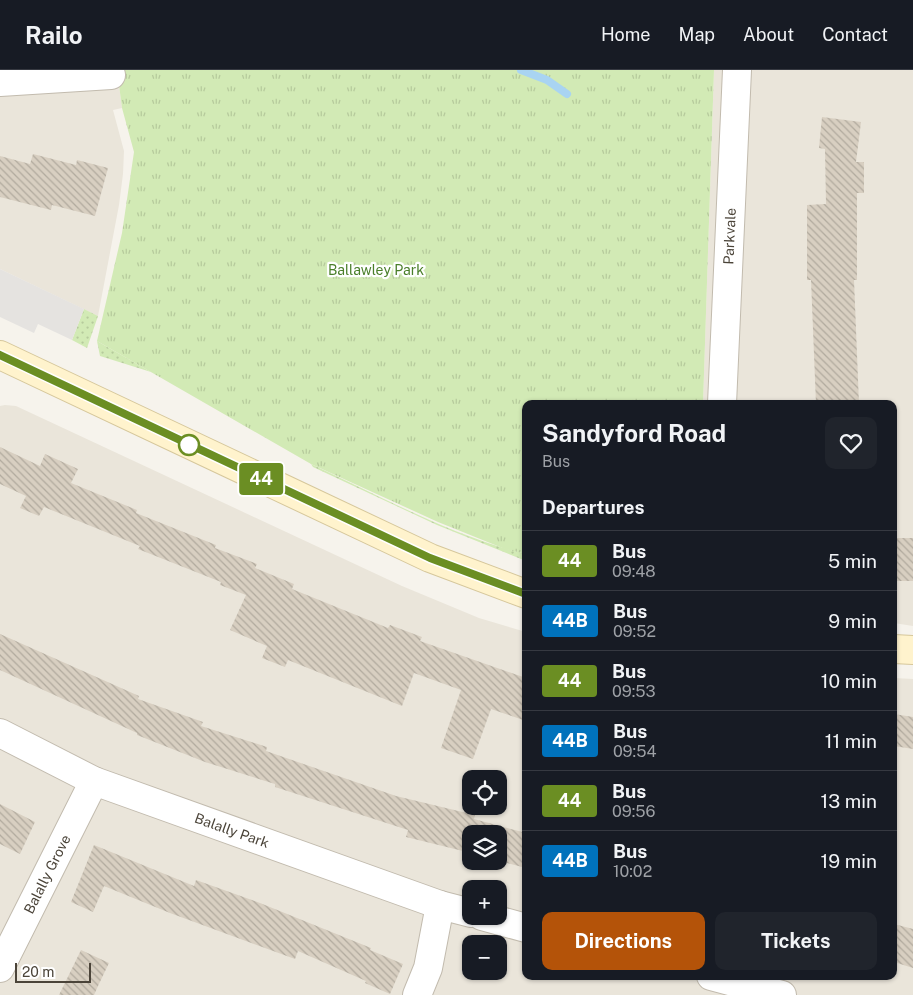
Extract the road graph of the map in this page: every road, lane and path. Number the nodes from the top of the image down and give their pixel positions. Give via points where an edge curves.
1 (737, 70) edge
2 (111, 75) dead end
3 (0, 82) edge
4 (0, 355) edge
5 (722, 400) edge
6 (522, 592) edge
7 (897, 649) edge
8 (913, 650) edge
9 (0, 733) edge
10 (94, 780) junction
11 (440, 905) junction
12 (462, 911) edge
13 (507, 923) edge
14 (522, 927) edge
15 (0, 968) edge
16 (726, 980) edge
17 (417, 995) edge
18 (782, 995) edge

1 - 5 street, Parkvale
2 - 3 street
4 - 6 main road via 421,554
7 - 8 main road
9 - 10 street, Balally Park
10 - 11 street, Balally Park
10 - 15 street, Balally Grove
11 - 12 street, Balally Park
11 - 17 street via 428,968
13 - 14 street
16 - 18 street

